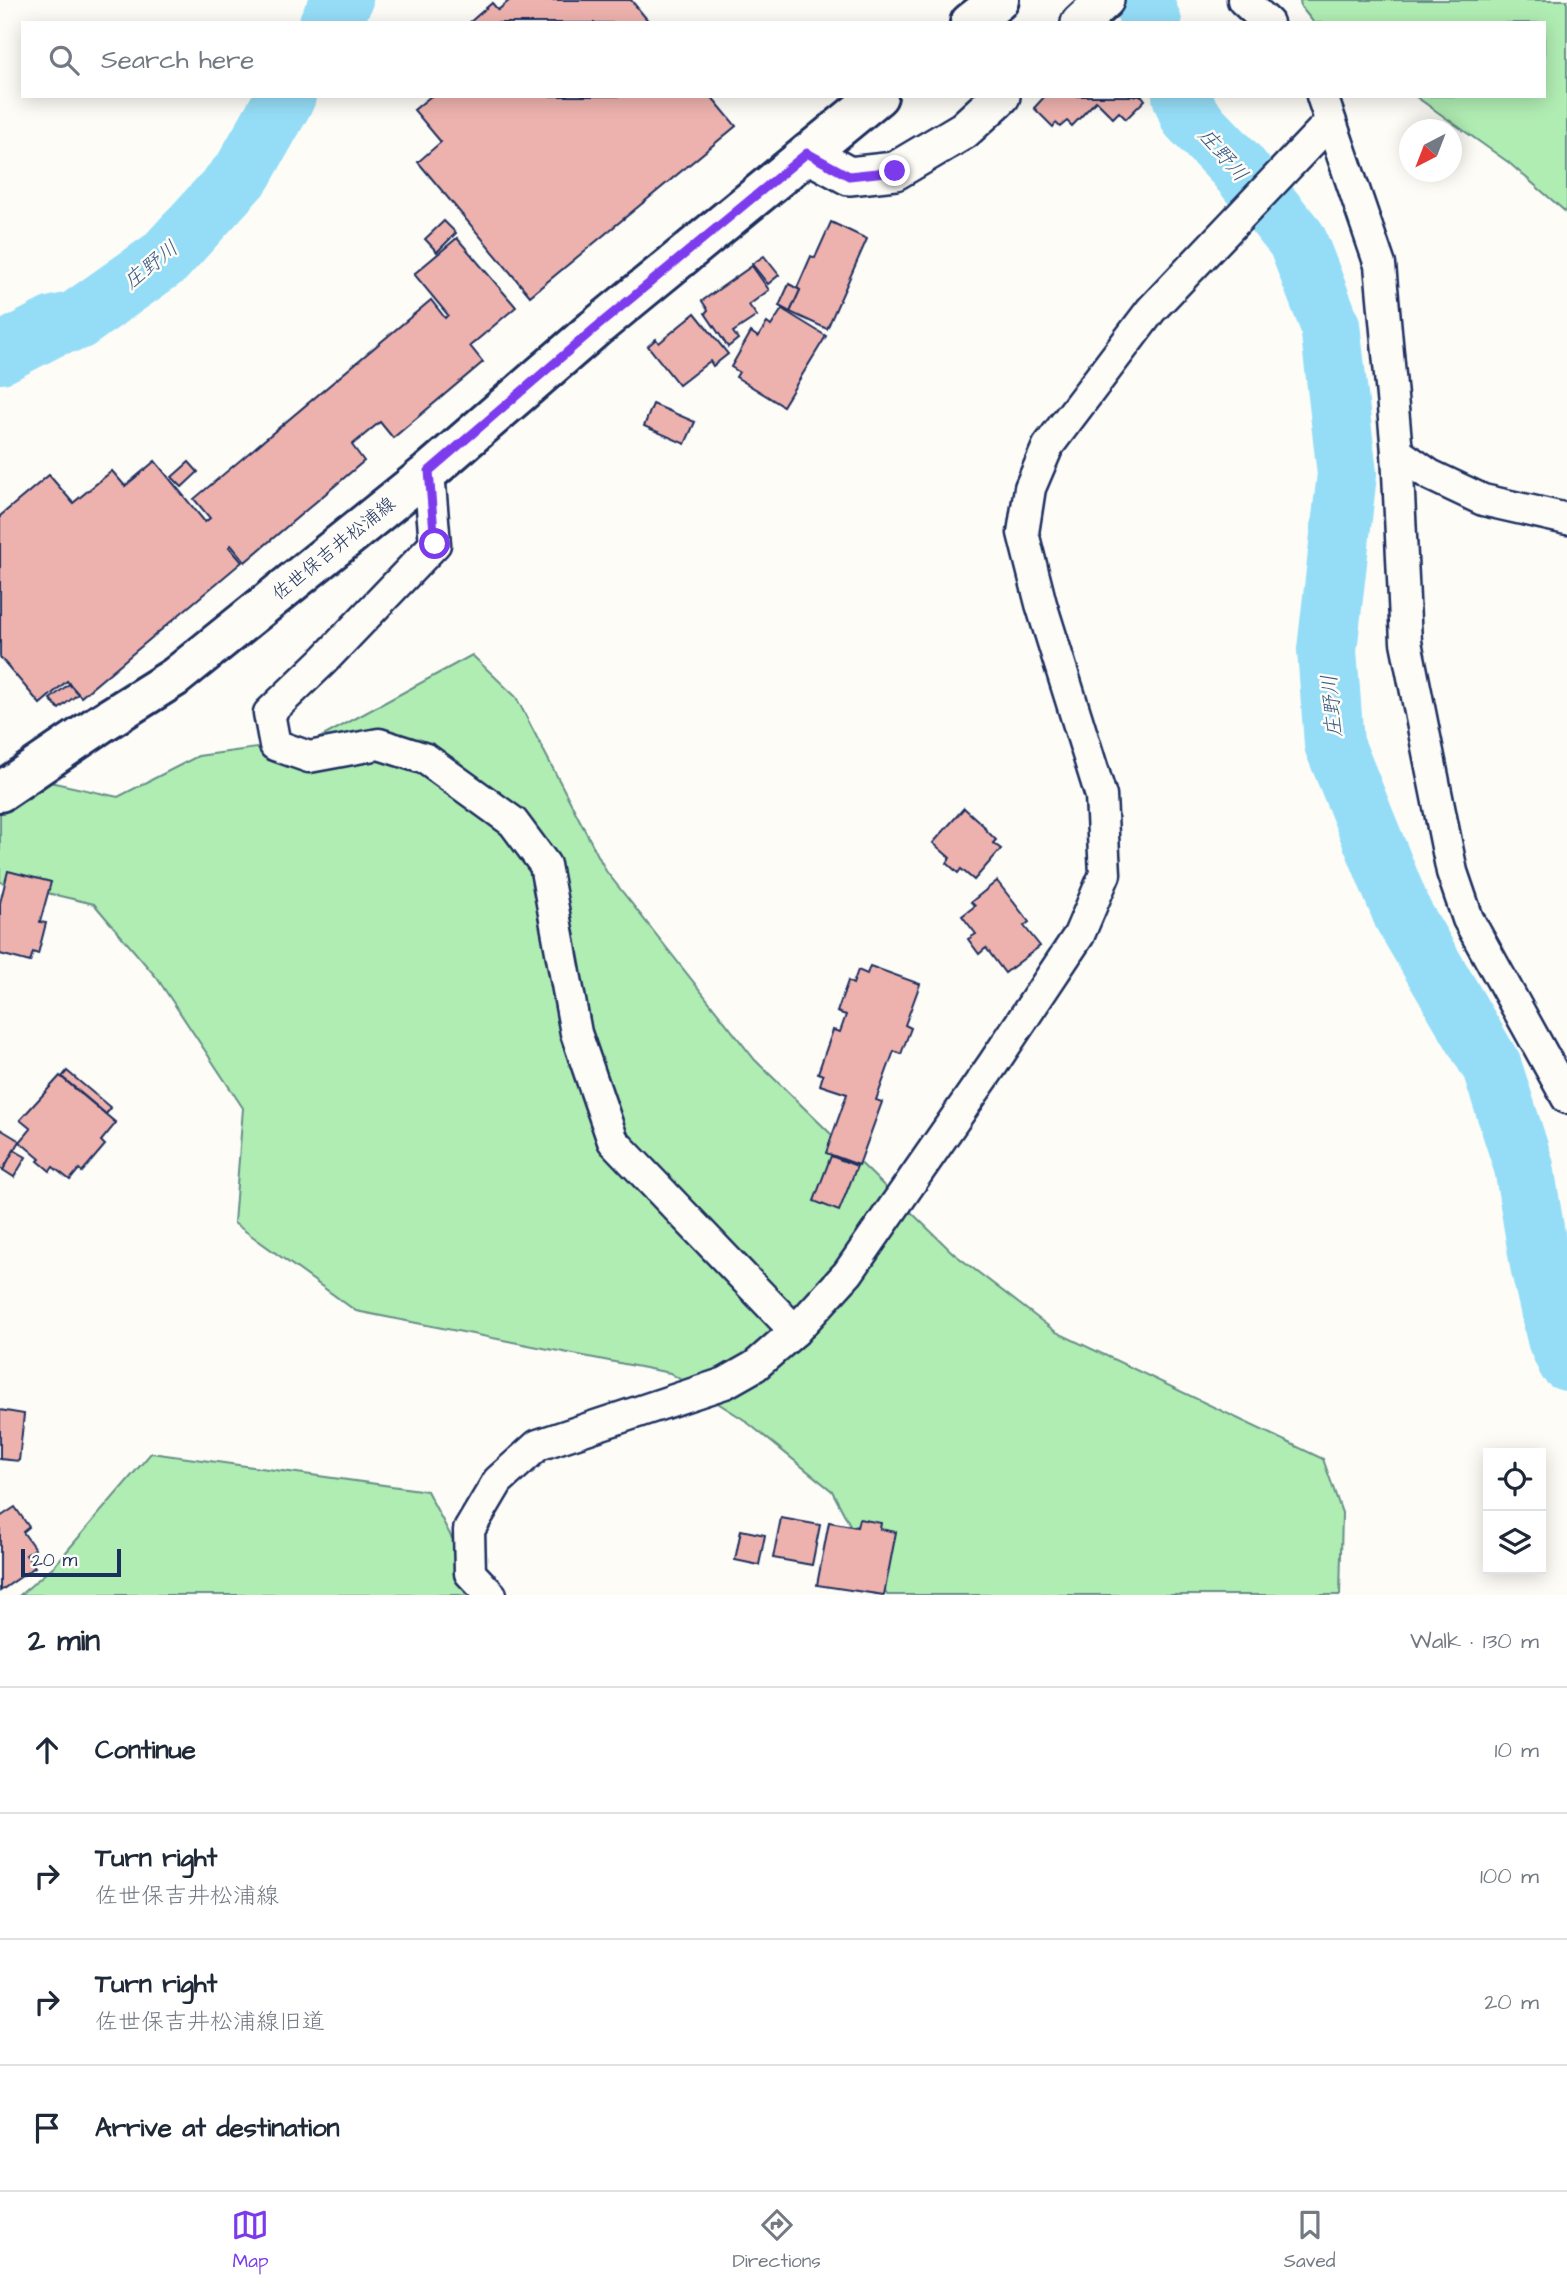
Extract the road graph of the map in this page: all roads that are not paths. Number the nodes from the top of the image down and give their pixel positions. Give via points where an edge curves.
1 (999, 0) edge
2 (1105, 0) edge
3 (1243, 0) edge
4 (973, 21) edge
5 (1082, 21) edge
6 (1266, 21) edge
7 (876, 98) edge
8 (999, 98) edge
9 (1326, 109) edge
10 (807, 153) junction
11 (1396, 453) junction
12 (429, 471) junction
13 (1567, 519) edge
14 (0, 792) edge
15 (1567, 1098) edge
16 (795, 1331) junction
17 (491, 1595) edge

1 - 4 main road
2 - 5 street
3 - 6 street
7 - 10 main road, 佐世保吉井松浦線
8 - 10 street via 964,130 895,171 849,176
9 - 11 street via 1380,265
9 - 16 street via 1151,310 1048,446 1030,488 1023,533 1101,796 1105,874 1079,935 993,1064 848,1273
10 - 12 main road, 佐世保吉井松浦線
11 - 13 street via 1483,500
11 - 15 street via 1406,642 1452,872 1468,919
12 - 14 main road, 佐世保吉井松浦線 via 175,677
12 - 16 street via 435,544 269,713 275,745 309,757 379,744 402,751 426,759 513,822 545,866 576,1033 612,1141
16 - 17 street via 755,1366 725,1383 538,1445 498,1481 469,1530 470,1573

